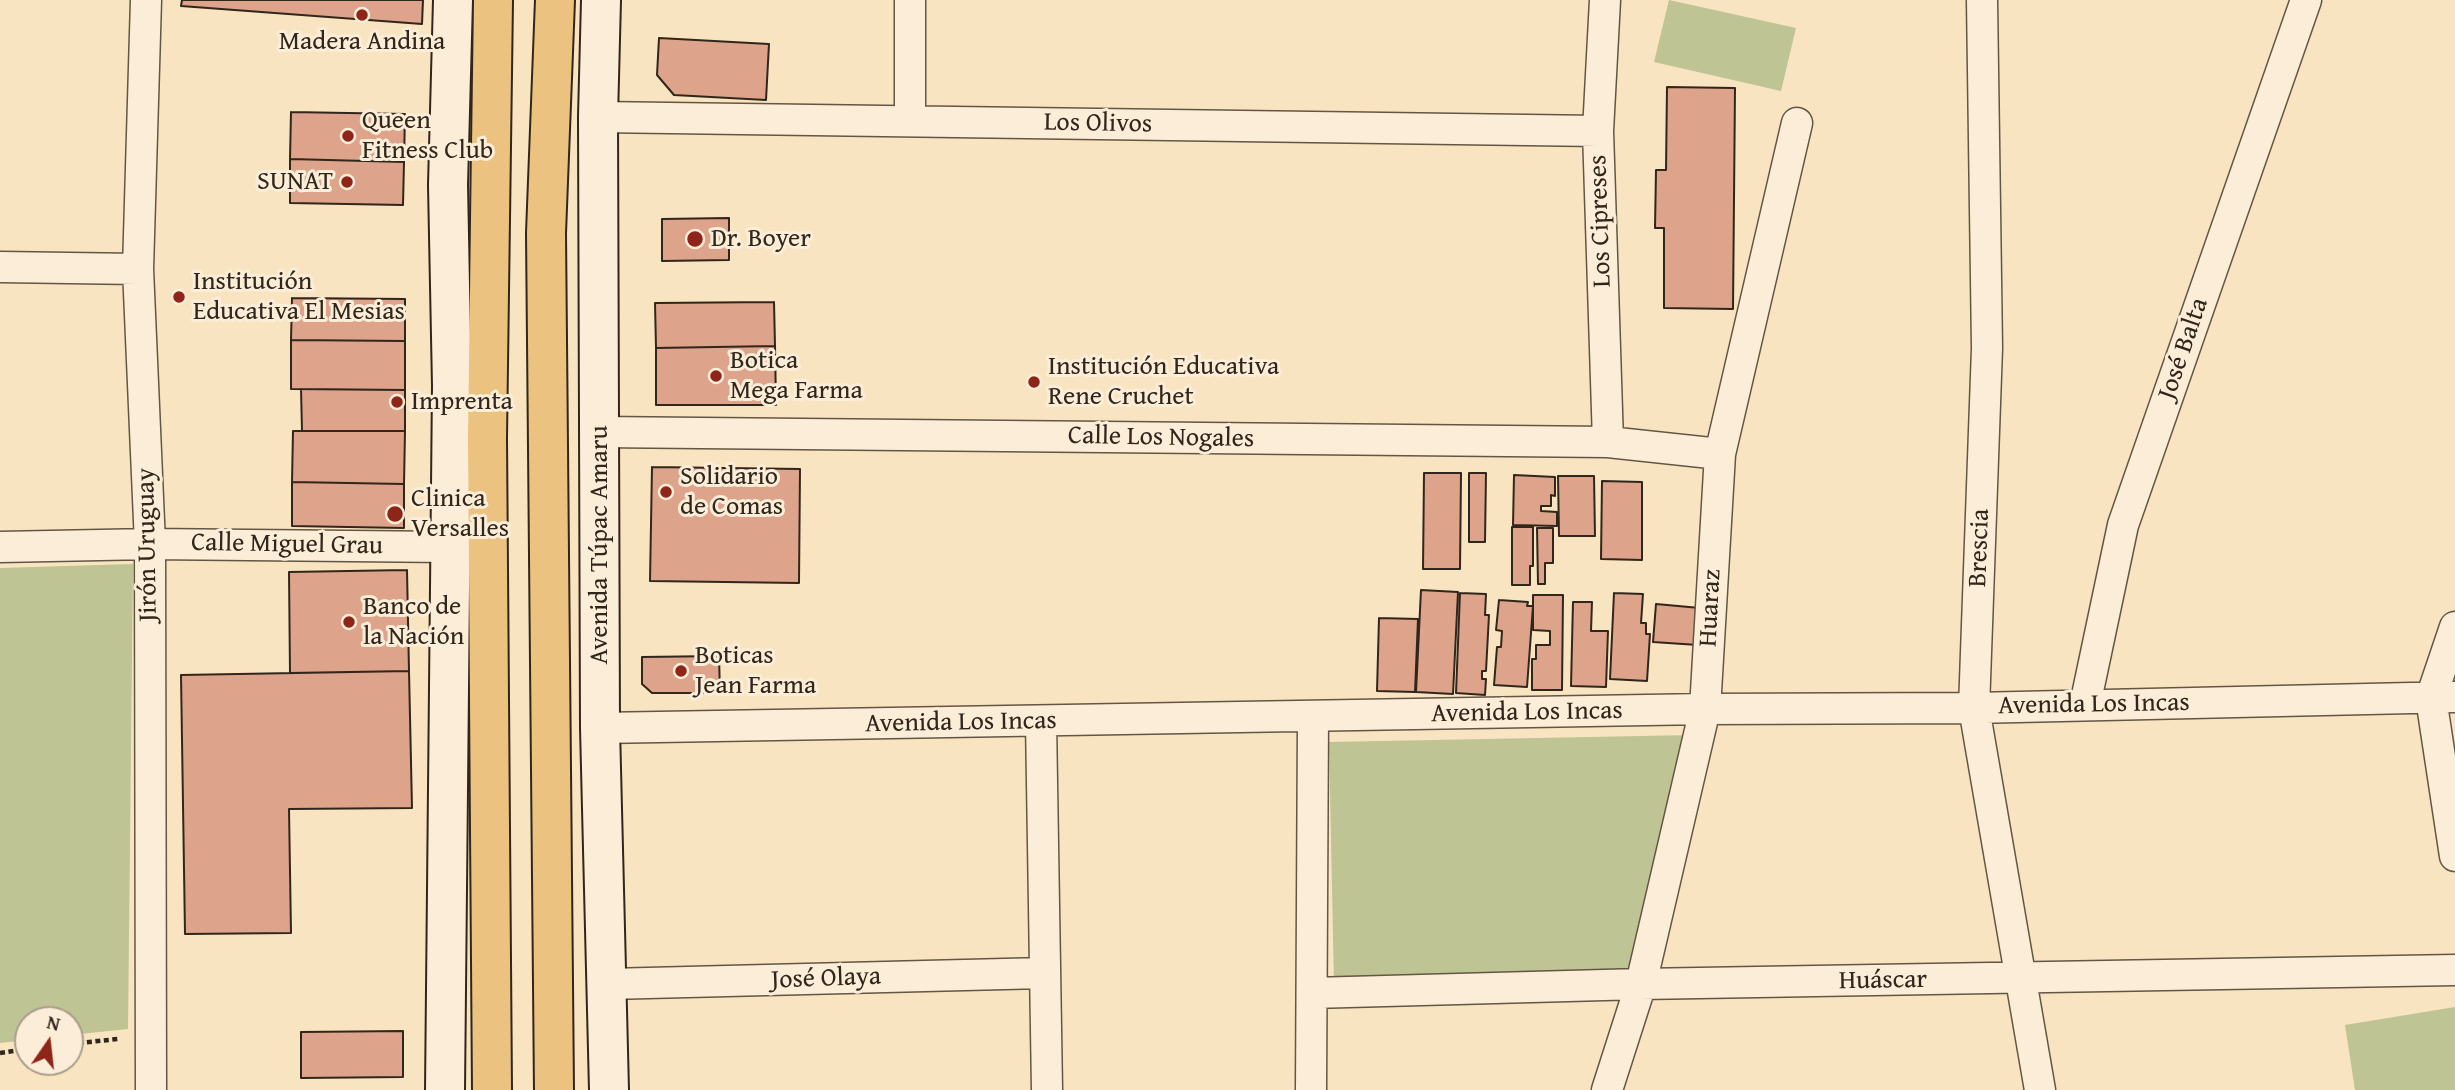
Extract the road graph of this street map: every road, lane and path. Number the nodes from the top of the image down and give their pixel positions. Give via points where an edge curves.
1 (146, 0) edge
2 (453, 0) edge
3 (493, 0) edge
4 (555, 0) edge
5 (601, 0) edge
6 (910, 0) edge
7 (1605, 0) edge
8 (1982, 0) edge
9 (2306, 0) edge
10 (598, 117) junction
11 (910, 121) junction
12 (1797, 123) dead end
13 (1598, 131) junction
14 (0, 267) edge
15 (138, 269) junction
16 (600, 432) junction
17 (1608, 442) junction
18 (1720, 454) junction
19 (150, 544) junction
20 (0, 547) edge
21 (449, 547) junction
22 (2455, 627) edge
23 (2443, 698) edge
24 (2085, 705) junction
25 (1974, 708) junction
26 (1705, 709) junction
27 (1313, 717) junction
28 (1041, 722) junction
29 (600, 728) junction
30 (2455, 856) edge
31 (2455, 970) edge
32 (1044, 973) junction
33 (2020, 979) junction
34 (608, 984) junction
35 (1641, 984) junction
36 (1312, 993) junction
37 (151, 1035) junction
38 (84, 1042) edge
39 (151, 1090) edge
40 (445, 1090) edge
41 (492, 1090) edge
42 (554, 1090) edge
43 (609, 1090) edge
44 (1047, 1090) edge
45 (1311, 1090) edge
46 (1607, 1090) edge
47 (2040, 1090) edge

1 - 15 street, Jirón Uruguay
2 - 21 main road via 448,186
3 - 41 highway via 487,438
4 - 42 highway, Avenida Túpac Amaru via 546,233
5 - 10 main road, Avenida Túpac Amaru
6 - 11 street
7 - 13 street, Los Cipreses
8 - 25 street, Brescia via 1987,348
9 - 24 street, José Balta via 2123,525
10 - 11 street, Los Olivos
10 - 16 main road, Avenida Túpac Amaru
11 - 13 street, Los Olivos
12 - 18 street, Huaraz
13 - 17 street, Los Cipreses
14 - 15 street
15 - 19 street, Jirón Uruguay
16 - 17 street, Calle Los Nogales
16 - 29 main road, Avenida Túpac Amaru
17 - 18 street, Calle Los Nogales
18 - 26 street, Huaraz
19 - 20 street, Calle Miguel Grau
19 - 21 street, Calle Miguel Grau
19 - 37 street, Jirón Uruguay
21 - 40 main road
22 - 23 street
23 - 24 street, Avenida Los Incas
23 - 30 street
24 - 25 street, Avenida Los Incas
25 - 26 street, Avenida Los Incas
25 - 33 street, Brescia
26 - 27 street, Avenida Los Incas
26 - 35 street, Huaraz
27 - 28 street, Avenida Los Incas
27 - 36 street
28 - 29 street, Avenida Los Incas
28 - 32 street
29 - 34 main road, Avenida Túpac Amaru
31 - 33 street, Huáscar
32 - 34 street, José Olaya
32 - 44 street
33 - 35 street, Huáscar
33 - 47 street, Brescia
34 - 43 main road, Avenida Túpac Amaru
35 - 36 street, Huáscar
35 - 46 street, Huaraz
36 - 45 street
37 - 38 path
37 - 39 street, Jirón Uruguay

